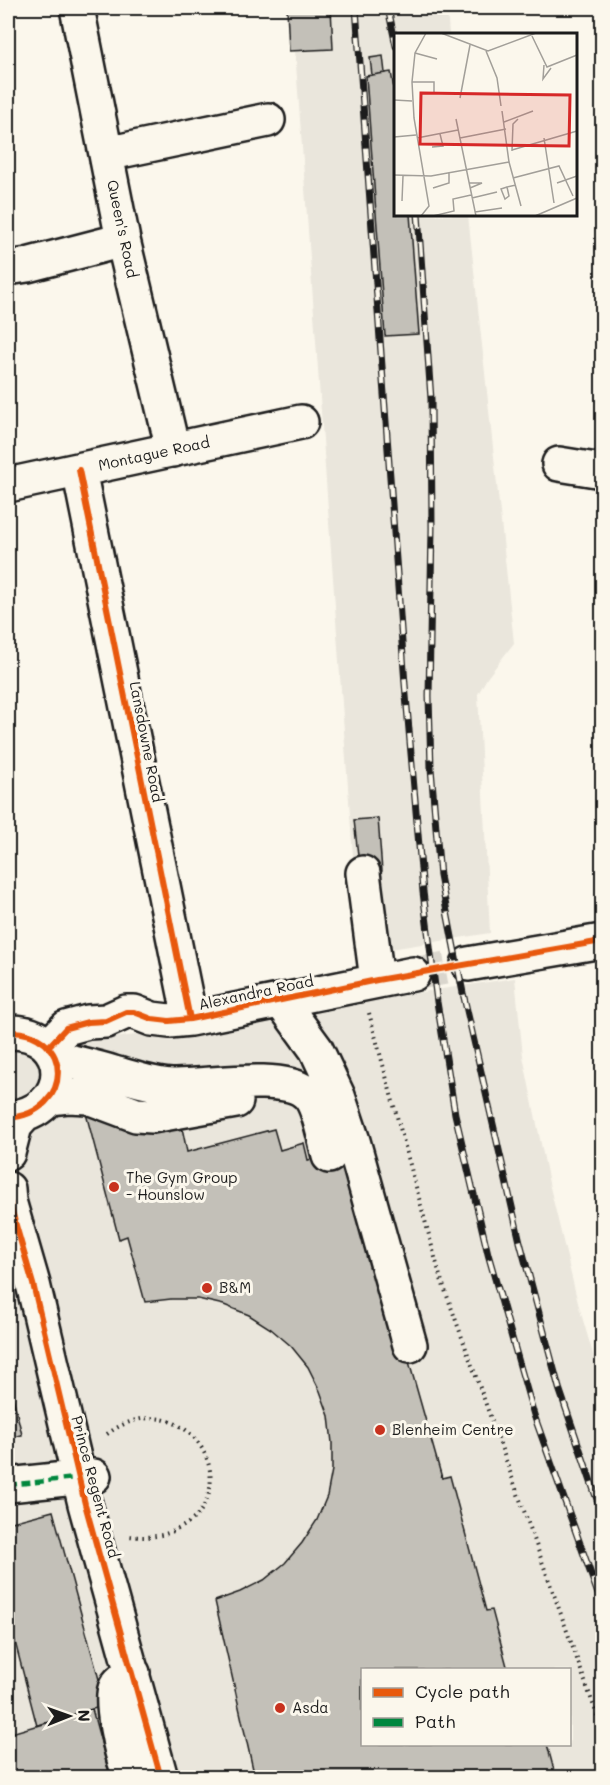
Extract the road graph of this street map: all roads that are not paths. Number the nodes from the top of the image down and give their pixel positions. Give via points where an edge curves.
1 (77, 8) edge
2 (268, 120) dead end
3 (106, 154) junction
4 (123, 240) junction
5 (8, 268) edge
6 (302, 422) dead end
7 (173, 450) junction
8 (559, 464) dead end
9 (78, 470) junction
10 (603, 471) edge
11 (8, 485) edge
12 (363, 873) dead end
13 (603, 941) edge
14 (468, 964) tunnel mouth
15 (413, 974) tunnel mouth
16 (369, 982) junction
17 (281, 1001) junction
18 (190, 1019) junction
19 (8, 1032) edge
20 (52, 1052) junction
21 (50, 1098) junction
22 (15, 1117) edge
23 (8, 1153) edge
24 (8, 1196) edge
25 (410, 1345) dead end
26 (86, 1477) junction
27 (8, 1485) edge
28 (133, 1673) junction
29 (127, 1768) dead end
30 (161, 1778) edge

1 - 3 street, Queen's Road
2 - 3 street
3 - 4 street, Queen's Road
4 - 5 street
4 - 7 street, Queen's Road
6 - 7 street, Montague Road
7 - 9 street, Montague Road
8 - 10 street
9 - 11 street, Montague Road
9 - 18 street, Lansdowne Road
12 - 16 street
13 - 14 street
15 - 16 street, Alexandra Road
16 - 17 street, Alexandra Road
17 - 18 street, Alexandra Road
17 - 25 street via 316,1049 338,1096
18 - 20 street, Alexandra Road via 152,1019 135,1029 119,1028 106,1021 88,1022 66,1028
19 - 20 street via 26,1034
20 - 21 street via 58,1073
20 - 21 street via 149,1083 294,1086 314,1103 322,1158 303,1120 278,1104 237,1101 152,1116 136,1115 88,1097
21 - 22 street via 32,1113
22 - 23 street
24 - 26 street, Prince Regent Road
26 - 27 street
26 - 28 street, Prince Regent Road
28 - 29 street via 115,1689 117,1726
28 - 30 street, Prince Regent Road

